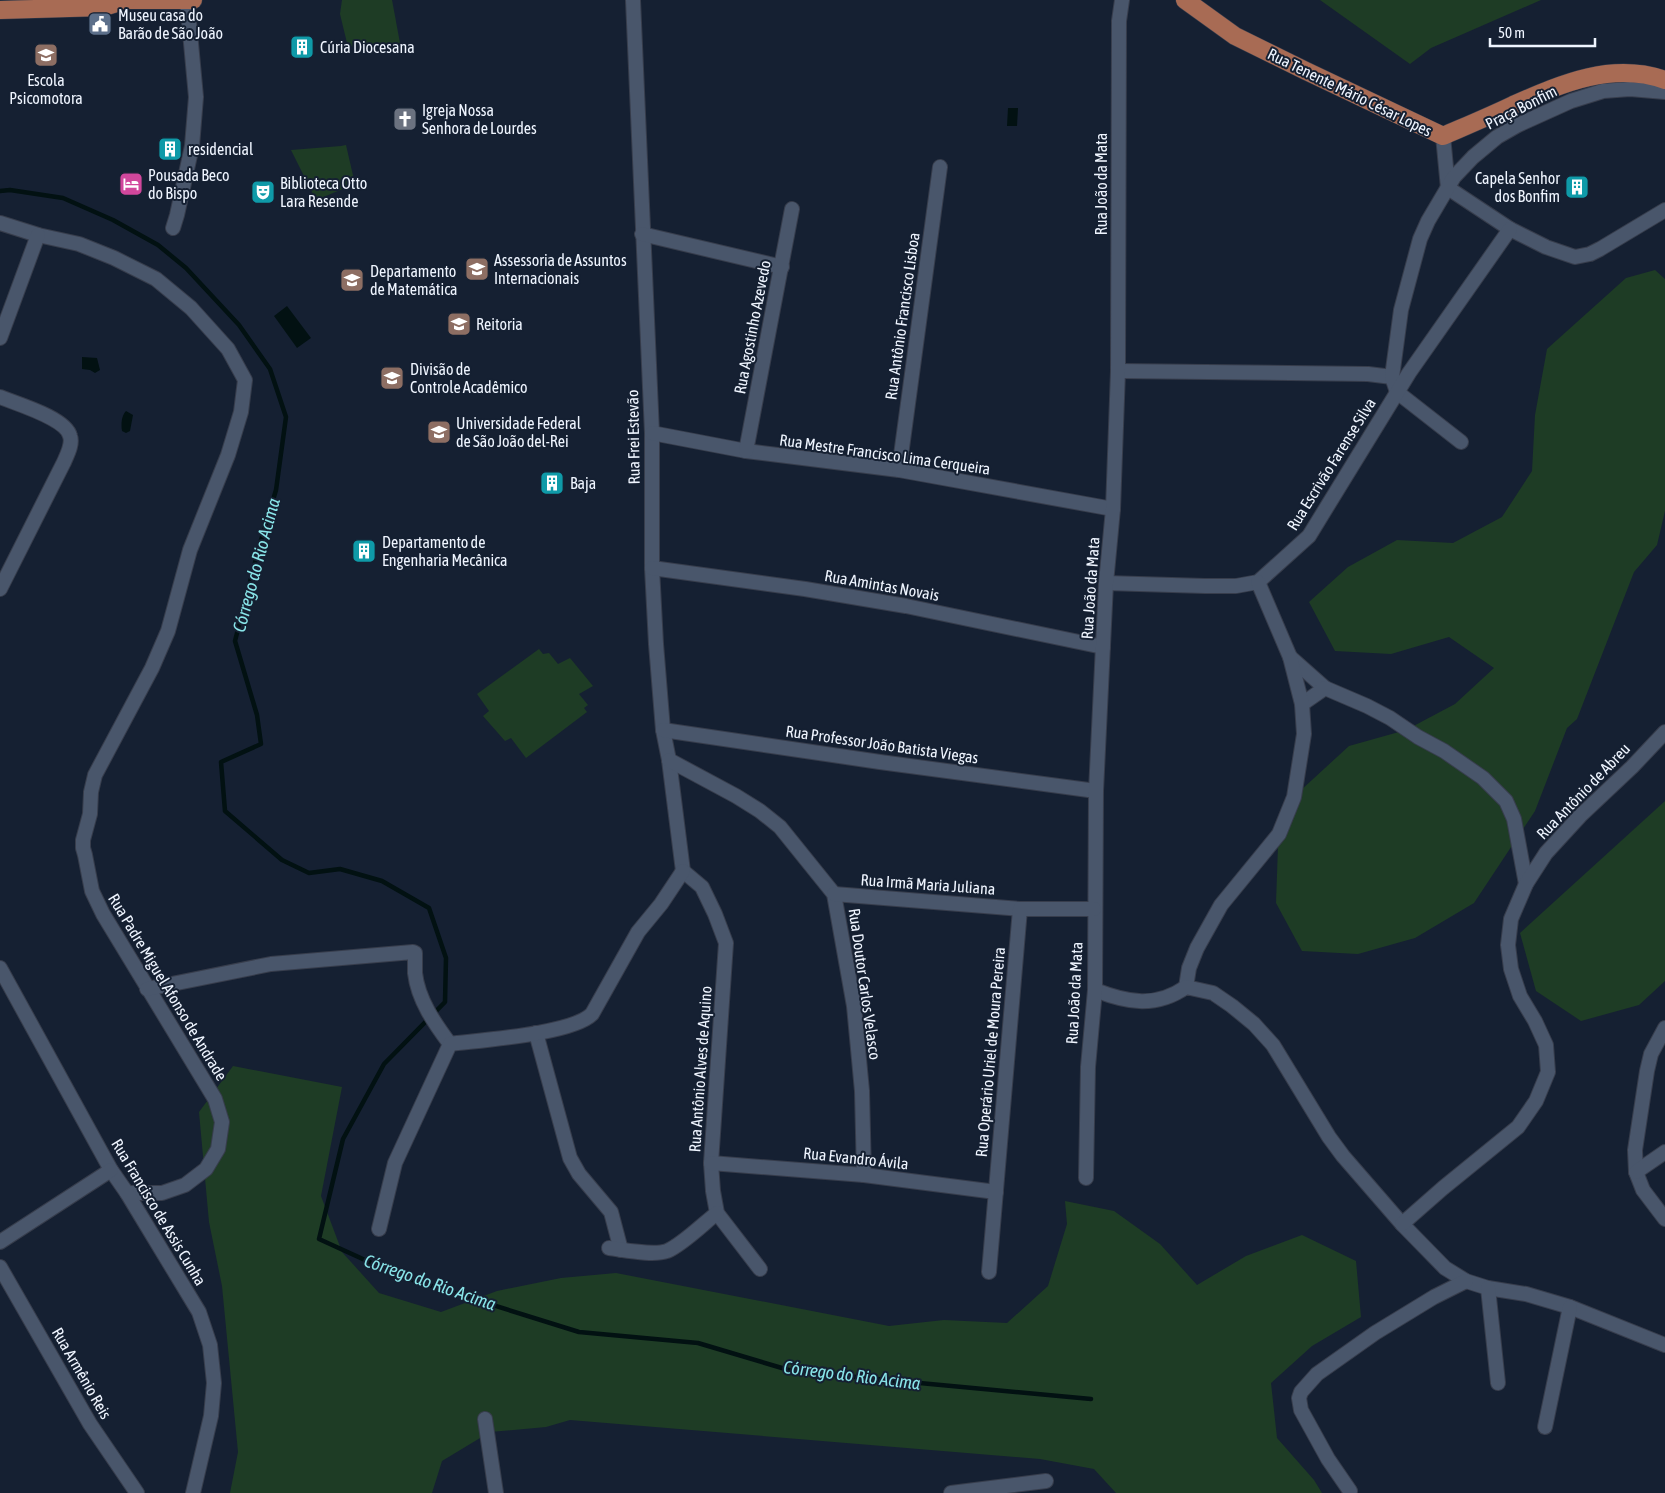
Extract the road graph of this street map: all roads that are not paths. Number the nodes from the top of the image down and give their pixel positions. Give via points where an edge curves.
1 (126, 0) edge
2 (187, 0) edge
3 (192, 0) edge
4 (633, 0) edge
5 (1122, 0) edge
6 (1186, 0) edge
7 (105, 4) edge
8 (0, 10) edge
9 (1665, 80) edge
10 (1665, 92) edge
11 (1443, 136) junction
12 (940, 167) dead end
13 (1448, 188) junction
14 (792, 209) dead end
15 (1665, 210) edge
16 (0, 223) edge
17 (173, 228) dead end
18 (1510, 229) junction
19 (642, 234) junction
20 (38, 235) junction
21 (782, 267) junction
22 (0, 338) edge
23 (1118, 370) junction
24 (1392, 377) junction
25 (1396, 392) junction
26 (0, 397) edge
27 (652, 433) junction
28 (1461, 442) dead end
29 (746, 451) junction
30 (899, 470) junction
31 (1113, 509) junction
32 (652, 568) junction
33 (1258, 582) junction
34 (1106, 583) junction
35 (0, 589) edge
36 (1103, 647) junction
37 (1290, 657) junction
38 (1324, 688) junction
39 (1302, 704) junction
40 (663, 730) junction
41 (1665, 732) edge
42 (669, 760) junction
43 (1096, 791) junction
44 (683, 871) junction
45 (1526, 884) junction
46 (834, 894) junction
47 (1020, 909) junction
48 (1094, 909) junction
49 (0, 968) edge
50 (1186, 987) junction
51 (147, 989) junction
52 (1095, 990) junction
53 (1665, 1028) edge
54 (536, 1033) junction
55 (450, 1044) junction
56 (1665, 1152) edge
57 (712, 1163) junction
58 (111, 1170) junction
59 (1636, 1172) junction
60 (864, 1175) junction
61 (1086, 1178) dead end
62 (996, 1192) junction
63 (127, 1193) junction
64 (717, 1213) junction
65 (1665, 1219) edge
66 (1402, 1224) junction
67 (379, 1229) dead end
68 (0, 1242) edge
69 (0, 1267) edge
70 (760, 1268) dead end
71 (989, 1272) dead end
72 (1466, 1281) junction
73 (1488, 1288) junction
74 (1570, 1307) junction
75 (1665, 1345) edge
76 (1498, 1384) dead end
77 (485, 1419) dead end
78 (1545, 1427) dead end
79 (1046, 1481) dead end
80 (1350, 1492) dead end
81 (137, 1493) edge
82 (193, 1493) edge
83 (496, 1493) edge
84 (951, 1493) edge
85 (957, 1493) edge

1 - 2 main road
1 - 7 main road
2 - 3 main road
2 - 17 street via 196,97 190,154
4 - 19 street, Rua Frei Estevão
5 - 23 street, Rua João da Mata via 1119,31
6 - 11 main road, Rua Tenente Mário César Lopes via 1235,36
7 - 8 main road
9 - 11 main road, Rua Tenente Mário César Lopes via 1624,72 1581,78
10 - 13 street, Praça Bonfim via 1603,91 1557,107 1497,137 1473,157
11 - 13 street
12 - 30 street, Rua Antônio Francisco Lisboa
13 - 18 street
13 - 24 street, Praça Bonfim via 1420,239 1401,310
14 - 21 street, Rua Agostinho Azevedo
15 - 18 street via 1600,249 1575,257
16 - 20 street, Rua Padre Miguel Afonso de Andrade
18 - 25 street, Rua Escrivão Farense Silva
19 - 21 street
19 - 27 street, Rua Frei Estevão
20 - 22 street
20 - 51 street, Rua Padre Miguel Afonso de Andrade via 79,244 156,279 191,308 228,349 245,380 241,412 228,455 190,550 168,631 95,776 83,840 92,891
21 - 29 street, Rua Agostinho Azevedo
23 - 24 street
23 - 31 street, Rua João da Mata
24 - 25 street, Praça Bonfim
25 - 28 street
25 - 33 street, Rua Escrivão Farense Silva via 1309,536
26 - 35 street via 55,420 68,430 71,437 64,462
27 - 29 street, Rua Mestre Francisco Lima Cerqueira
27 - 32 street, Rua Frei Estevão
29 - 30 street, Rua Mestre Francisco Lima Cerqueira
30 - 31 street, Rua Mestre Francisco Lima Cerqueira
31 - 34 street, Rua João da Mata
32 - 36 street, Rua Amintas Novais via 906,606
32 - 40 street, Rua Frei Estevão
33 - 34 street via 1236,586
33 - 37 street
34 - 36 street, Rua João da Mata
36 - 43 street, Rua João da Mata
37 - 38 street
37 - 39 street
38 - 39 street
38 - 45 street via 1390,718 1483,778 1506,801 1514,819
39 - 50 street via 1304,734 1294,797 1285,820 1279,834 1221,905 1197,948
40 - 42 street, Rua Frei Estevão
40 - 43 street, Rua Professor João Batista Viegas
41 - 45 street, Rua Antônio de Abreu via 1546,853
42 - 44 street, Rua Frei Estevão
42 - 46 street, Rua Doutor Carlos Velasco via 736,796 780,827
43 - 48 street, Rua João da Mata
44 - 54 street via 638,932 592,1014 575,1024
44 - 57 street, Rua Antônio Alves de Aquino via 702,887 726,943
45 - 66 street, Rua Antônio de Abreu via 1511,919 1508,945 1511,969 1520,996 1546,1045 1548,1072 1536,1101 1518,1127
46 - 47 street, Rua Irmã Maria Juliana
46 - 60 street, Rua Doutor Carlos Velasco via 854,1006 862,1091
47 - 48 street
47 - 62 street, Rua Operário Uriel de Moura Pereira
48 - 52 street, Rua João da Mata
49 - 58 street, Rua Francisco de Assis Cunha
50 - 52 street via 1173,996 1150,1001 1129,1000
50 - 66 street via 1214,993 1254,1024 1273,1045 1343,1156
51 - 55 street via 271,964 408,951 415,953 419,991 434,1023
51 - 63 street, Rua Padre Miguel Afonso de Andrade via 215,1099 222,1122 218,1149 206,1169 185,1185 162,1193
52 - 61 street, Rua João da Mata via 1088,1067
53 - 59 street via 1651,1054 1647,1071 1635,1150
54 - 55 street
54 - 64 street via 570,1158 579,1174 611,1212 615,1249 654,1253 668,1251
55 - 67 street via 395,1162
56 - 59 street
57 - 60 street, Rua Evandro Ávila
57 - 64 street, Rua Antônio Alves de Aquino
58 - 63 street, Rua Francisco de Assis Cunha
58 - 68 street
59 - 65 street via 1643,1190
60 - 62 street, Rua Evandro Ávila
62 - 71 street, Rua Operário Uriel de Moura Pereira
63 - 82 street, Rua Francisco de Assis Cunha via 199,1312 210,1345 214,1383 211,1416
64 - 70 street
66 - 72 street via 1445,1268
69 - 81 street, Rua Armênio Reis via 90,1424
72 - 73 street
72 - 80 street via 1434,1296 1375,1333 1317,1374 1301,1392 1301,1410
73 - 74 street via 1526,1294
73 - 76 street
74 - 75 street
74 - 78 street
77 - 83 street
79 - 85 street
84 - 85 street

